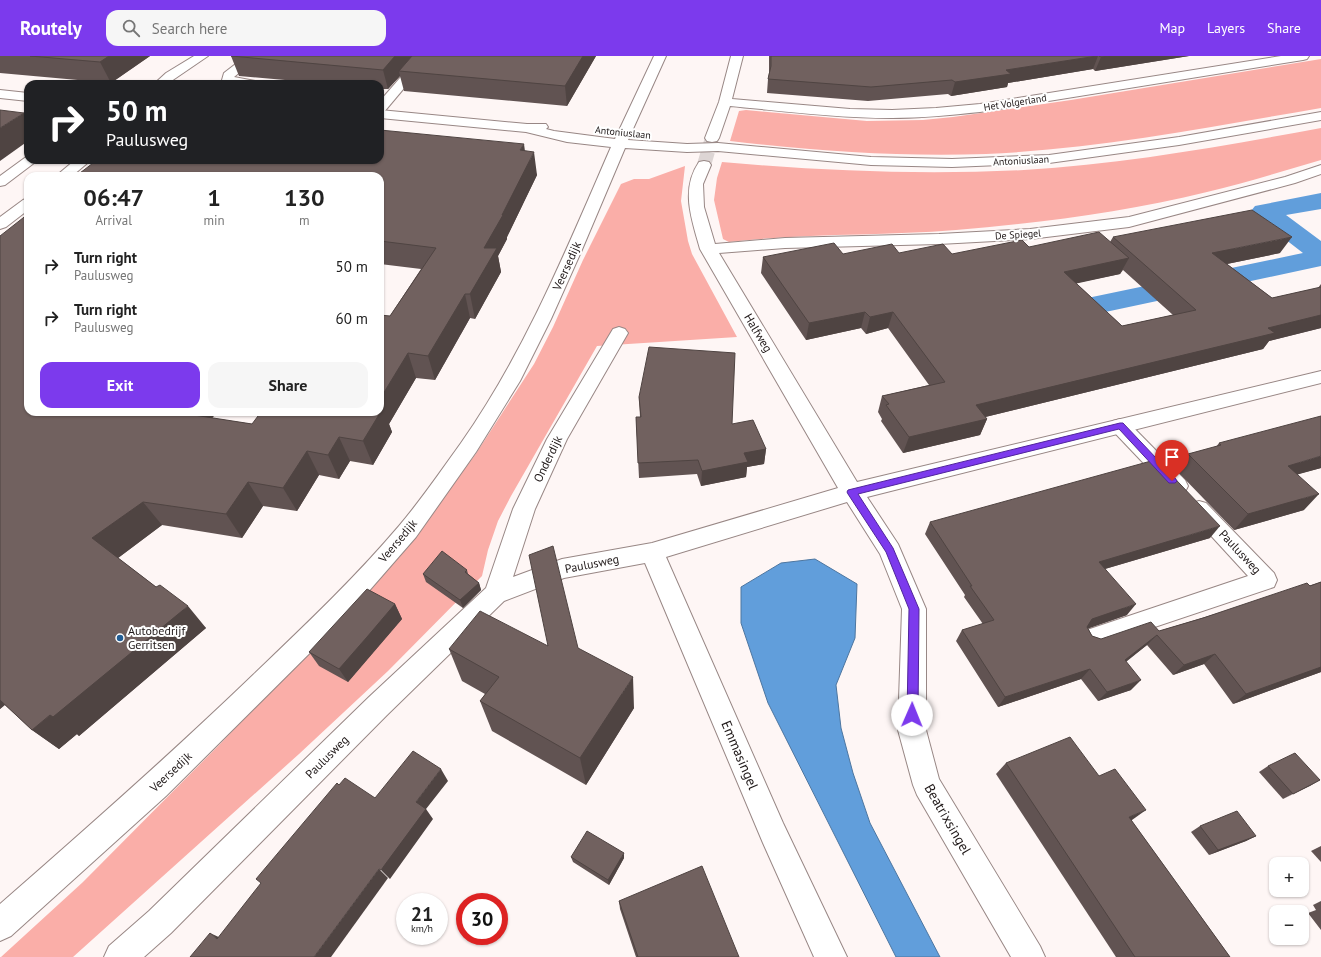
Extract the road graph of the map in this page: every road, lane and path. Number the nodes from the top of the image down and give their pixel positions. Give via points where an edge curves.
1 (253, 56) edge
2 (425, 56) edge
3 (660, 56) edge
4 (737, 56) edge
5 (1303, 56) edge
6 (197, 60) edge
7 (165, 80) edge
8 (180, 80) edge
9 (228, 80) edge
10 (0, 94) edge
11 (24, 97) edge
12 (725, 102) junction
13 (384, 104) edge
14 (384, 114) edge
15 (1321, 116) edge
16 (622, 138) junction
17 (715, 143) junction
18 (25, 164) edge
19 (79, 164) edge
20 (704, 165) tunnel mouth
21 (1321, 169) edge
22 (68, 172) edge
23 (0, 182) edge
24 (24, 206) edge
25 (0, 224) edge
26 (708, 249) junction
27 (619, 333) dead end
28 (1321, 377) edge
29 (1120, 426) junction
30 (852, 492) junction
31 (652, 552) junction
32 (496, 594) junction
33 (1092, 638) edge
34 (160, 922) junction
35 (0, 925) edge
36 (120, 957) edge
37 (141, 957) edge
38 (831, 957) edge
39 (1029, 957) edge

1 - 9 lane via 228,75
2 - 13 lane
3 - 16 street, Veersedijk
4 - 12 street
5 - 12 street, Het Volgerland via 951,111 862,113
6 - 7 street via 178,69
6 - 8 street
10 - 11 street
12 - 17 street
14 - 16 street, Antoniuslaan via 527,128 550,135
15 - 17 street, Antoniuslaan via 1179,141 1049,159 952,163 871,161
16 - 17 street, Antoniuslaan via 695,149
16 - 35 street, Veersedijk via 573,252 510,381 469,446 408,531 339,608 238,707 156,786
18 - 23 lane
19 - 22 street
20 - 26 street, Halfweg via 696,184 696,207
21 - 26 street, De Spiegel via 1290,180 1129,222 1030,234 784,243
24 - 25 street
26 - 30 street, Halfweg
27 - 32 street, Onderdijk via 557,439 524,509
28 - 29 street, Paulusweg
29 - 30 street, Paulusweg
29 - 33 lane, Paulusweg via 1266,580
30 - 31 street, Paulusweg
30 - 39 street, Beatrixsingel via 890,551 914,609 912,730 927,785
31 - 32 street, Paulusweg via 562,569
31 - 38 street, Emmasingel via 773,833
32 - 34 street, Paulusweg via 378,706
34 - 36 street
34 - 37 street

